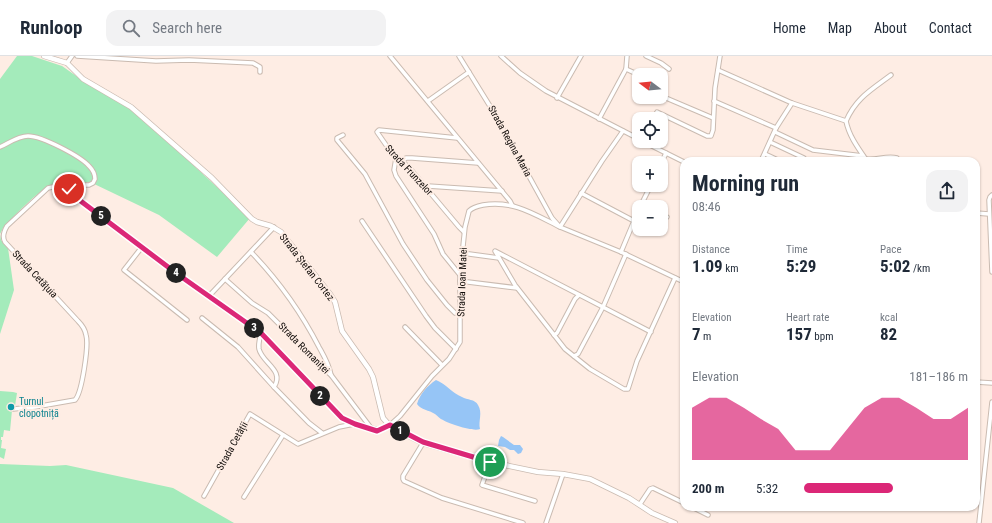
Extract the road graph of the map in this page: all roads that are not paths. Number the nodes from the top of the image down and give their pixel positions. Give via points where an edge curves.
1 (44, 56) edge
2 (72, 56) edge
3 (77, 56) edge
4 (390, 56) edge
5 (459, 56) edge
6 (501, 56) edge
7 (581, 56) edge
8 (627, 56) edge
9 (646, 56) edge
10 (720, 56) edge
11 (67, 63) junction
12 (626, 69) junction
13 (669, 69) dead end
14 (718, 70) junction
15 (260, 72) dead end
16 (469, 72) junction
17 (632, 72) edge
18 (891, 75) dead end
19 (557, 98) junction
20 (668, 99) edge
21 (428, 101) junction
22 (714, 101) junction
23 (792, 103) junction
24 (668, 117) edge
25 (713, 118) junction
26 (599, 119) junction
27 (846, 121) junction
28 (776, 130) junction
29 (623, 131) junction
30 (343, 135) dead end
31 (632, 136) edge
32 (457, 138) junction
33 (770, 142) junction
34 (0, 147) edge
35 (656, 148) edge
36 (666, 153) junction
37 (765, 154) junction
38 (665, 156) edge
39 (763, 157) edge
40 (771, 157) edge
41 (802, 157) edge
42 (853, 157) edge
43 (864, 157) edge
44 (396, 158) junction
45 (680, 160) edge
46 (402, 161) junction
47 (478, 163) junction
48 (69, 185) junction
49 (426, 187) junction
50 (502, 191) junction
51 (581, 193) junction
52 (992, 195) edge
53 (512, 205) junction
54 (980, 213) edge
55 (990, 214) junction
56 (632, 220) edge
57 (362, 221) dead end
58 (560, 226) junction
59 (632, 226) edge
60 (274, 227) junction
61 (464, 232) junction
62 (142, 247) junction
63 (250, 252) junction
64 (621, 252) junction
65 (462, 253) junction
66 (626, 254) junction
67 (499, 258) junction
68 (992, 272) edge
69 (460, 276) junction
70 (675, 278) junction
71 (225, 279) junction
72 (680, 280) edge
73 (460, 281) junction
74 (517, 288) junction
75 (579, 295) junction
76 (209, 296) junction
77 (603, 307) junction
78 (460, 314) junction
79 (202, 318) dead end
80 (187, 320) dead end
81 (405, 327) dead end
82 (651, 332) junction
83 (261, 333) junction
84 (554, 335) junction
85 (456, 348) junction
86 (574, 356) junction
87 (442, 365) junction
88 (331, 375) junction
89 (992, 377) edge
90 (980, 382) edge
91 (992, 383) edge
92 (274, 387) junction
93 (992, 402) edge
94 (13, 408) dead end
95 (342, 418) junction
96 (355, 424) junction
97 (390, 425) junction
98 (340, 427) junction
99 (372, 429) junction
100 (322, 433) junction
101 (283, 435) junction
102 (423, 442) junction
103 (490, 462) junction
104 (563, 474) junction
105 (204, 496) dead end
106 (244, 497) dead end
107 (535, 501) dead end
108 (680, 501) edge
109 (640, 504) junction
110 (700, 511) edge
111 (708, 515) dead end
112 (515, 522) edge
113 (523, 523) edge
114 (546, 523) edge
115 (675, 523) edge
116 (979, 523) edge

1 - 11 street
2 - 11 street
3 - 15 street via 252,63 260,67
4 - 21 street
5 - 16 street, Strada Regina Maria
6 - 19 street
7 - 19 street
8 - 12 street
9 - 13 street
10 - 14 street
11 - 60 street, Strada Ștefan Cortez via 83,79 131,107 212,178 255,221
12 - 17 street
12 - 26 street
14 - 22 street
14 - 23 street
16 - 21 street
16 - 58 street, Strada Regina Maria via 493,110 552,218
18 - 27 street via 856,103
19 - 26 street
20 - 25 street
21 - 32 street
22 - 25 street
22 - 28 street
23 - 27 street
23 - 28 street
24 - 25 street via 709,137 712,135
26 - 29 street
27 - 43 street via 852,139
28 - 33 street
28 - 42 street via 813,150
29 - 31 street
29 - 51 street
30 - 78 street via 337,140 365,174 403,244 447,305
32 - 44 street, Strada Frunzelor via 378,130 377,134
32 - 47 street
33 - 37 street
33 - 41 street
34 - 48 street, Strada Cetățuia via 29,136 74,154 88,165 95,179 89,185
35 - 36 street
36 - 38 street
36 - 45 street
37 - 39 street
37 - 40 street
44 - 46 street, Strada Frunzelor
44 - 69 street via 396,176 434,234 443,254
46 - 47 street via 412,158
46 - 49 street, Strada Frunzelor
47 - 50 street
48 - 62 street via 74,196
48 - 94 street, Strada Cetățuia via 48,188 8,226 3,236 5,242 83,328 87,344 80,393 71,402
49 - 50 street
49 - 61 street, Strada Frunzelor
50 - 53 street
51 - 56 street
51 - 58 street
52 - 55 street via 989,200
53 - 58 street, Strada Ioan Matei
53 - 61 street, Strada Ioan Matei via 490,204 473,208 468,213
54 - 55 street
55 - 68 street
57 - 85 street via 434,328
58 - 64 street, Strada Regina Maria
59 - 64 street
60 - 63 street
60 - 97 street, Strada Ștefan Cortez via 286,238 335,302 342,331 369,369 383,418
61 - 65 street, Strada Ioan Matei
62 - 76 street
62 - 80 street via 124,270
63 - 71 street
63 - 88 street via 267,269 297,309 330,367
64 - 66 street, Strada Regina Maria
65 - 67 street
65 - 69 street, Strada Ioan Matei
66 - 70 street, Strada Regina Maria
66 - 77 street
67 - 74 street
67 - 75 street via 495,251
69 - 73 street, Strada Ioan Matei
70 - 72 street, Strada Regina Maria
70 - 82 street
71 - 76 street
71 - 88 street, Strada Romaniței via 252,303 268,313
73 - 74 street
73 - 78 street, Strada Ioan Matei
74 - 84 street
75 - 77 street
75 - 84 street via 572,302 558,333
76 - 83 street
77 - 82 street
77 - 86 street via 578,354
78 - 85 street, Strada Ioan Matei via 461,337
79 - 92 street via 238,348
81 - 87 street
82 - 86 street via 637,361 628,389 590,370
83 - 92 street via 261,354 277,375
83 - 95 street
84 - 86 street
85 - 87 street, Strada Ioan Matei
87 - 97 street, Strada Ioan Matei via 411,404
88 - 99 street, Strada Romaniței
89 - 91 street
90 - 91 street
92 - 100 street
93 - 116 street
95 - 96 street
95 - 98 street
96 - 98 street, Strada Cetății
96 - 99 street
97 - 99 street via 379,430
97 - 102 street
98 - 100 street, Strada Cetății
100 - 101 street, Strada Cetății via 298,444
101 - 105 street, Strada Cetății via 250,414
101 - 106 street
102 - 103 street
102 - 112 street via 403,476 404,481 442,498
103 - 104 street via 538,472
103 - 107 street via 482,485
104 - 109 street via 599,482
104 - 114 street
108 - 109 street via 652,488
109 - 115 street via 652,513
110 - 111 street
112 - 113 street

